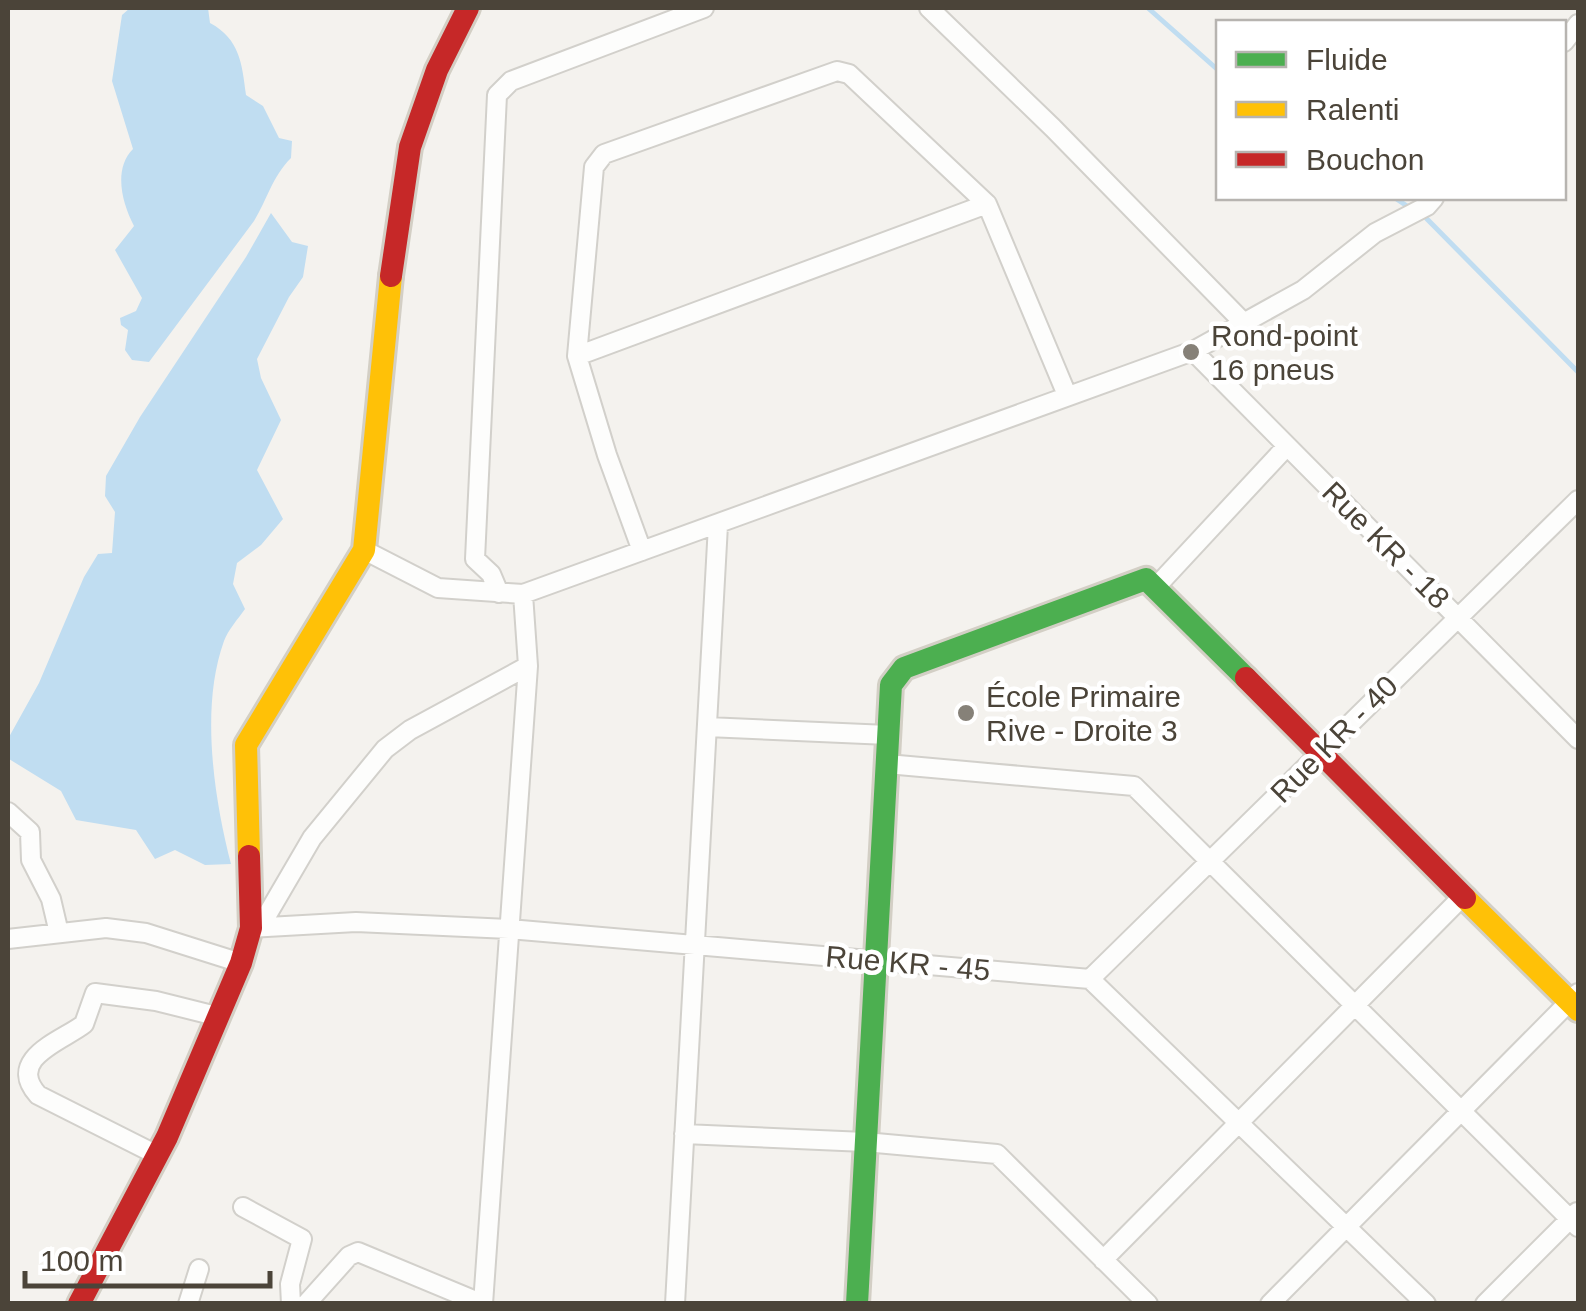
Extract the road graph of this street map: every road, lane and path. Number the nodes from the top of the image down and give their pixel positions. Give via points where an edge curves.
1 (468, 8) edge
2 (704, 8) edge
3 (928, 8) edge
4 (658, 15) edge
5 (1432, 200) edge
6 (987, 204) junction
7 (1242, 321) junction
8 (1193, 351) junction
9 (576, 356) junction
10 (1068, 395) junction
11 (1288, 446) junction
12 (1578, 500) edge
13 (718, 525) junction
14 (364, 550) junction
15 (642, 552) junction
16 (1155, 588) junction
17 (499, 592) junction
18 (523, 594) junction
19 (1457, 617) junction
20 (528, 666) junction
21 (707, 727) junction
22 (888, 735) junction
23 (1578, 739) edge
24 (1320, 752) junction
25 (888, 764) junction
26 (8, 812) edge
27 (1209, 862) junction
28 (1464, 896) junction
29 (255, 928) junction
30 (509, 929) junction
31 (59, 933) junction
32 (8, 939) edge
33 (695, 947) junction
34 (875, 960) junction
35 (241, 962) junction
36 (1090, 979) junction
37 (1576, 1002) edge
38 (1354, 1004) junction
39 (216, 1016) junction
40 (1462, 1111) junction
41 (1238, 1120) junction
42 (684, 1134) junction
43 (865, 1142) junction
44 (157, 1156) junction
45 (242, 1207) dead end
46 (1576, 1218) edge
47 (1348, 1226) junction
48 (1103, 1260) junction
49 (200, 1269) dead end
50 (79, 1304) edge
51 (188, 1304) edge
52 (291, 1304) edge
53 (306, 1304) edge
54 (675, 1304) edge
55 (857, 1304) edge
56 (1148, 1304) edge
57 (1270, 1304) edge
58 (1426, 1304) edge
59 (1485, 1304) edge

1 - 14 street via 410,147
2 - 4 street
3 - 7 street
4 - 17 street via 511,80 498,95 475,559
5 - 7 street via 1375,233 1303,290
6 - 9 street
6 - 9 street via 843,72 604,154 594,168
6 - 10 street
7 - 8 street
8 - 10 street
8 - 11 street, Rue KR - 18
9 - 15 street
10 - 13 street
11 - 16 street
11 - 19 street, Rue KR - 18
12 - 19 street, Rue KR - 40
13 - 15 street
13 - 21 street
14 - 17 street via 438,588
14 - 29 street via 246,744
15 - 18 street
16 - 22 street via 1146,579 904,668 891,685
16 - 24 street
17 - 18 street
18 - 20 street
19 - 23 street, Rue KR - 18
19 - 24 street, Rue KR - 40
20 - 29 street via 385,748 312,838
20 - 30 street
21 - 22 street
21 - 33 street
22 - 25 street
24 - 27 street, Rue KR - 40
24 - 28 street
25 - 27 street via 1123,783 1142,792
25 - 34 street
26 - 31 street via 30,832 31,860
27 - 36 street, Rue KR - 40
27 - 38 street
28 - 37 street
28 - 38 street
29 - 30 street, Rue KR - 45 via 356,922
29 - 35 street
30 - 33 street, Rue KR - 45
30 - 53 street via 483,1304 358,1252
31 - 32 street
31 - 35 street via 146,932
33 - 34 street, Rue KR - 45
33 - 42 street
34 - 36 street, Rue KR - 45
34 - 43 street
35 - 39 street
36 - 41 street
37 - 40 street
38 - 40 street
38 - 41 street
39 - 44 street
39 - 44 street via 94,992 81,1028 45,1045 32,1062 30,1080 38,1095
40 - 46 street
40 - 47 street
41 - 47 street
41 - 48 street
42 - 43 street
42 - 54 street
43 - 48 street via 997,1154
43 - 55 street
44 - 50 street
45 - 52 street via 302,1239
46 - 59 street
47 - 57 street
47 - 58 street
48 - 56 street
49 - 51 street

